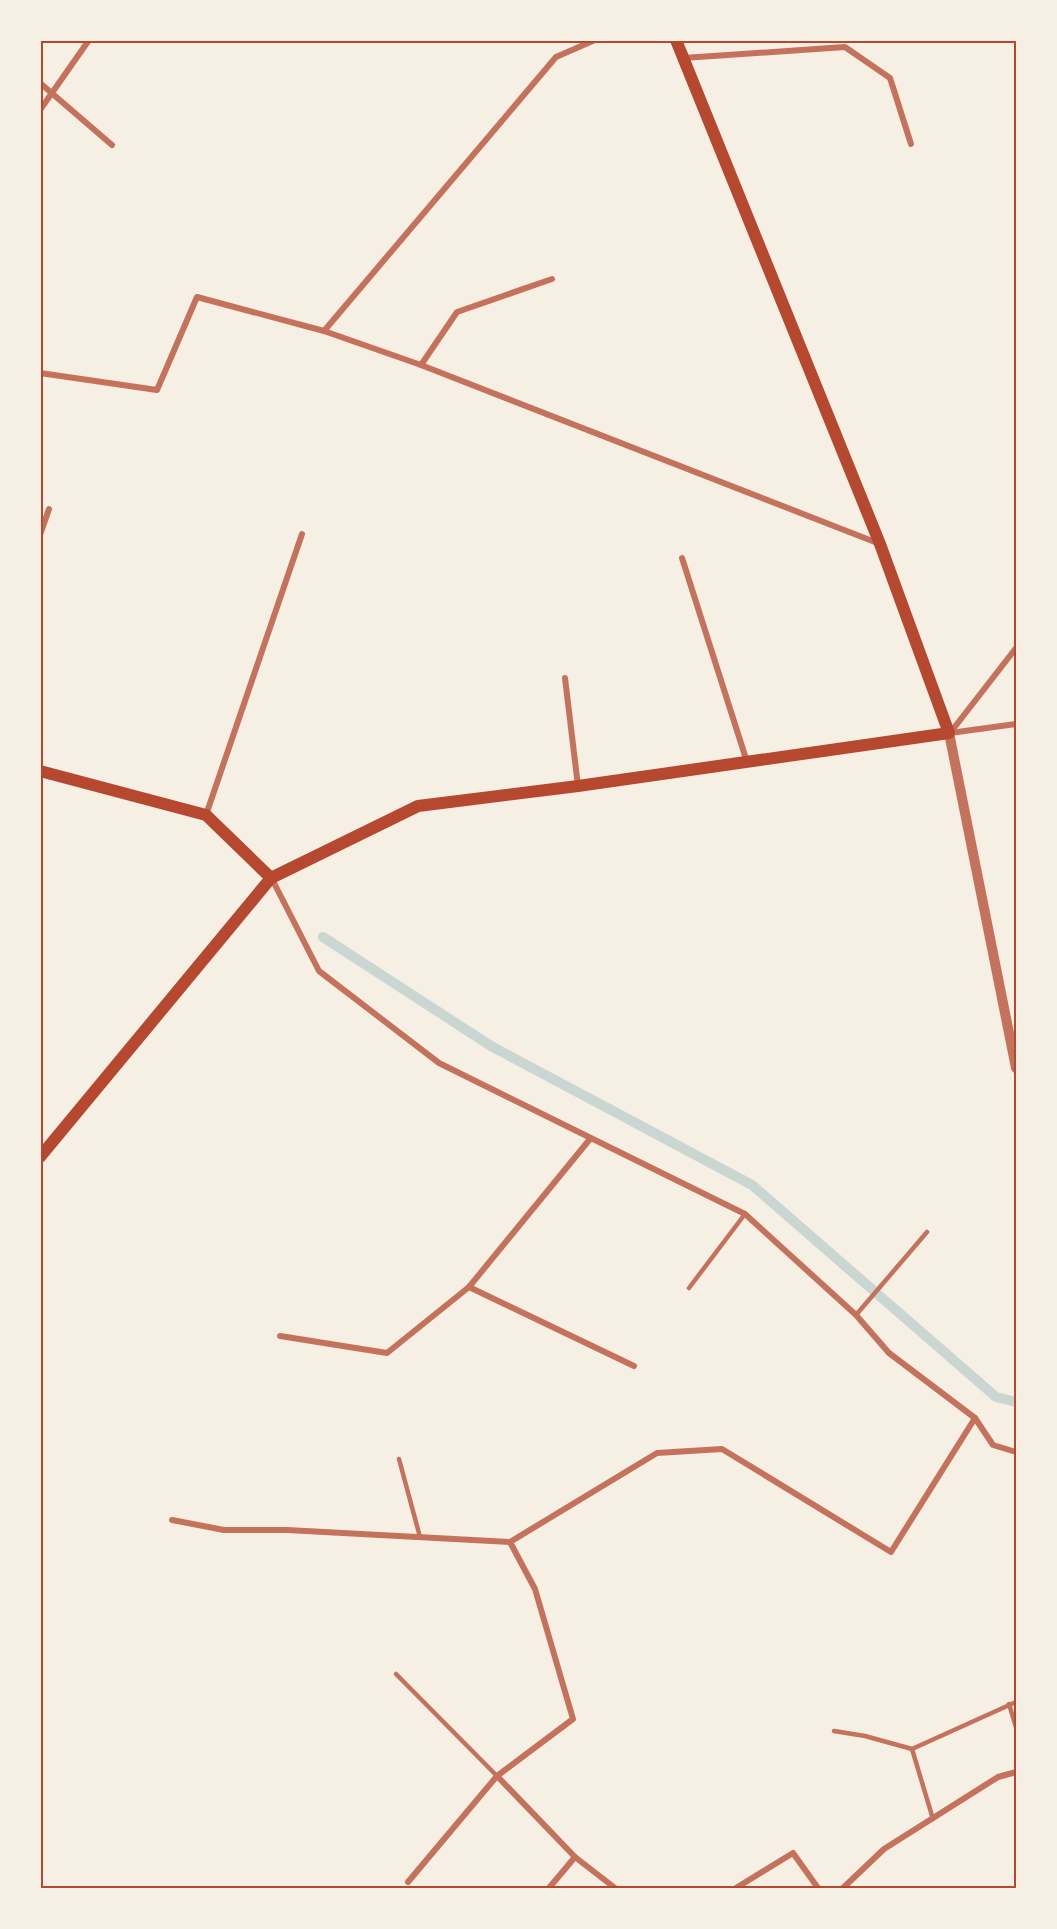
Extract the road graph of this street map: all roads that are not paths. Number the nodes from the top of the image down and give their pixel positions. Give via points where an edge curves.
1 (89, 40) edge
2 (595, 40) edge
3 (675, 40) edge
4 (683, 58) junction
5 (40, 83) edge
6 (53, 93) junction
7 (40, 110) edge
8 (911, 144) dead end
9 (112, 145) dead end
10 (552, 279) dead end
11 (324, 331) junction
12 (421, 364) junction
13 (40, 374) edge
14 (49, 509) dead end
15 (302, 534) dead end
16 (40, 535) edge
17 (880, 544) junction
18 (682, 558) dead end
19 (1017, 648) edge
20 (565, 678) dead end
21 (1017, 724) edge
22 (949, 733) junction
23 (747, 762) junction
24 (40, 771) edge
25 (578, 786) junction
26 (206, 815) junction
27 (271, 878) junction
28 (1017, 1068) edge
29 (590, 1139) junction
30 (40, 1157) edge
31 (745, 1214) junction
32 (927, 1232) dead end
33 (469, 1287) junction
34 (689, 1288) dead end
35 (856, 1315) junction
36 (280, 1336) dead end
37 (634, 1366) dead end
38 (975, 1418) junction
39 (1017, 1452) edge
40 (399, 1459) dead end
41 (172, 1521) dead end
42 (420, 1537) junction
43 (510, 1542) junction
44 (396, 1674) dead end
45 (1017, 1702) edge
46 (1009, 1704) junction
47 (1017, 1726) edge
48 (834, 1731) dead end
49 (912, 1749) junction
50 (1017, 1772) edge
51 (497, 1776) junction
52 (933, 1819) junction
53 (575, 1857) junction
54 (408, 1882) dead end
55 (549, 1888) edge
56 (615, 1888) edge
57 (736, 1888) edge
58 (818, 1888) edge
59 (843, 1888) edge

1 - 6 street
2 - 11 street via 556,57
3 - 4 main road
4 - 8 street via 845,47 890,78
4 - 17 main road
5 - 6 street
6 - 7 street
6 - 9 street
10 - 12 street via 457,312
11 - 12 street
11 - 13 street via 197,297 157,390
12 - 17 street
14 - 16 street
15 - 26 street
17 - 22 main road
18 - 23 street
19 - 22 street
20 - 25 street
21 - 22 street
22 - 23 main road
22 - 28 street
23 - 25 main road
24 - 26 main road
25 - 27 main road via 417,806
26 - 27 main road
27 - 29 street via 319,971 439,1064
27 - 30 main road
29 - 31 street
29 - 33 street
31 - 34 lane
31 - 35 street
32 - 35 lane
33 - 36 street via 387,1353
33 - 37 street
35 - 38 street via 889,1353
38 - 39 street via 993,1445
38 - 43 street via 891,1552 722,1449 657,1453
40 - 42 lane
41 - 42 street via 224,1530
42 - 43 street
43 - 51 street via 535,1589 573,1719
44 - 51 lane
45 - 46 lane
46 - 47 lane
46 - 49 lane
48 - 49 lane
49 - 52 lane
50 - 52 street via 998,1777
51 - 53 street
51 - 54 street
52 - 59 street via 884,1849
53 - 55 street
53 - 56 street
57 - 58 street via 793,1852

